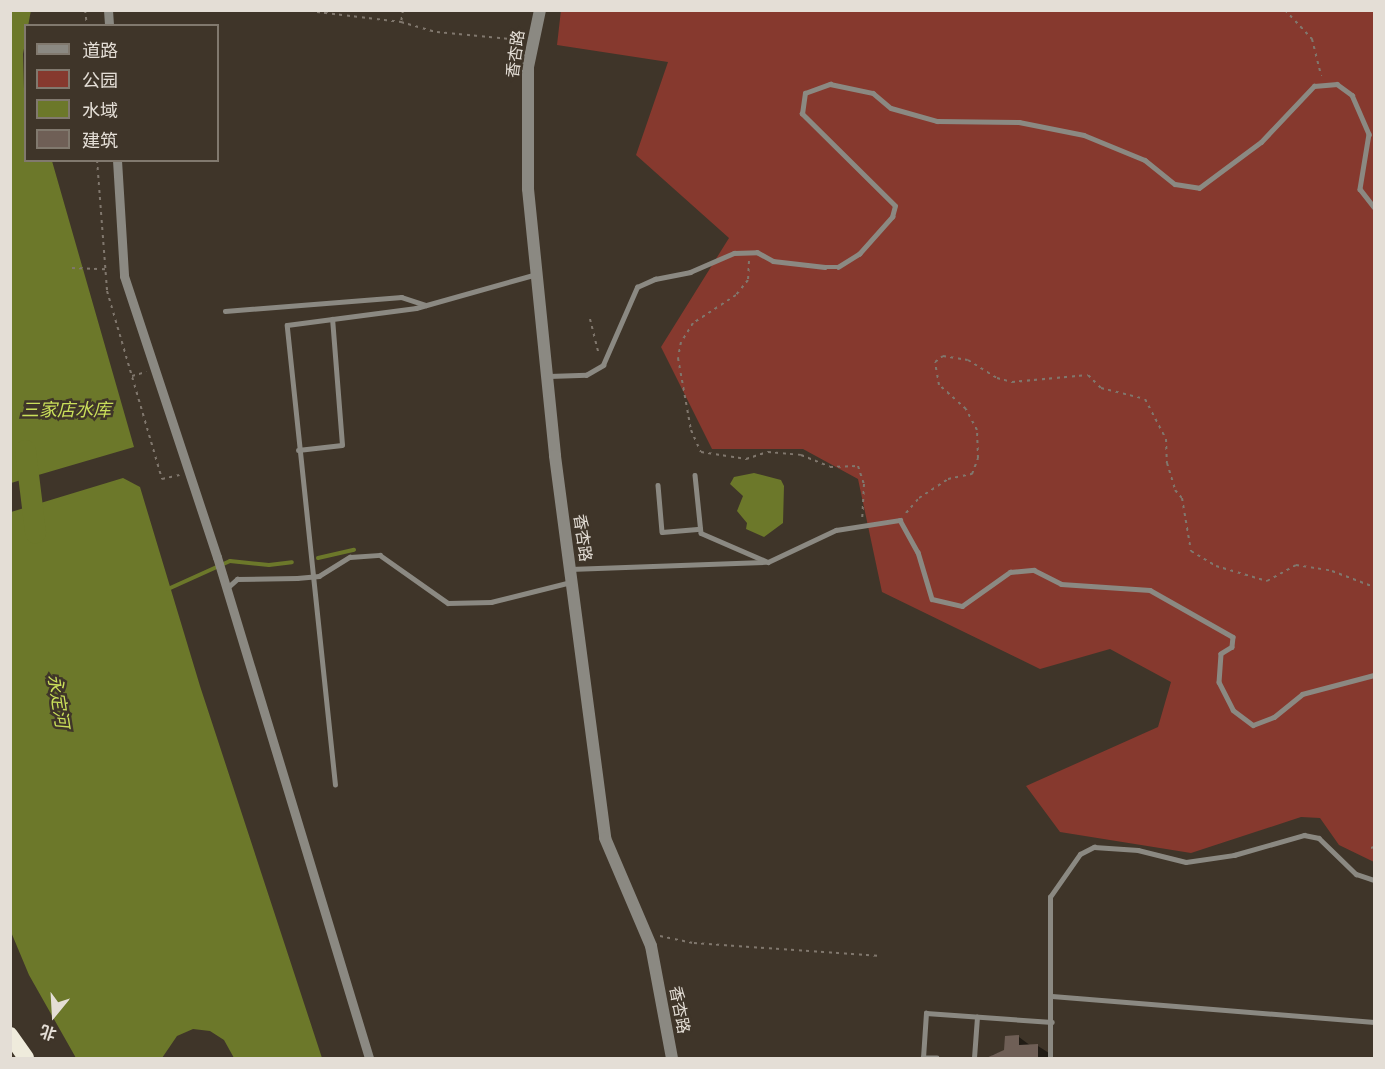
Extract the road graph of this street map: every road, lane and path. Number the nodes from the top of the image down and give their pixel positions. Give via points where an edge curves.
1 (403, 10) edge
2 (540, 10) edge
3 (1285, 10) edge
4 (317, 12) edge
5 (401, 22) junction
6 (534, 42) junction
7 (1321, 84) junction
8 (97, 162) edge
9 (117, 162) edge
10 (1374, 207) edge
11 (749, 252) junction
12 (72, 268) dead end
13 (105, 269) junction
14 (537, 274) junction
15 (426, 305) junction
16 (225, 311) dead end
17 (332, 319) junction
18 (590, 319) dead end
19 (603, 365) junction
20 (155, 370) junction
21 (132, 376) junction
22 (547, 376) junction
23 (298, 450) junction
24 (189, 473) junction
25 (695, 474) dead end
26 (658, 485) dead end
27 (900, 520) junction
28 (862, 526) junction
29 (700, 530) junction
30 (768, 562) junction
31 (570, 568) junction
32 (571, 582) junction
33 (1374, 587) edge
34 (226, 589) junction
35 (1374, 675) edge
36 (335, 785) dead end
37 (1374, 880) edge
38 (645, 933) junction
39 (878, 956) dead end
40 (1052, 996) junction
41 (977, 1017) junction
42 (1052, 1022) junction
43 (1374, 1022) edge
44 (10, 1035) edge
45 (27, 1059) edge
46 (369, 1059) edge
47 (672, 1059) edge
48 (937, 1059) edge
49 (974, 1059) edge
50 (1050, 1059) edge

1 - 5 path
2 - 6 street, 香杏路
3 - 7 path via 1312,39
4 - 5 path
5 - 6 path via 436,32
6 - 14 street, 香杏路 via 528,67 528,189
7 - 10 lane via 1336,84 1352,95 1361,112 1369,134 1360,189
7 - 11 lane via 1292,106 1261,142 1199,188 1174,184 1145,159 1084,135 1019,122 937,121 891,108 873,93 830,84 815,87 805,93 802,114 887,195 895,206 892,217 859,254 838,267 773,261
8 - 13 path
9 - 20 street via 124,276
11 - 19 lane via 734,253 690,272 637,287
11 - 28 path via 748,280 736,295 693,323 681,342 678,358 691,430 701,452 746,459 768,452 801,455 830,467 858,466 864,484
12 - 13 path
13 - 21 path via 107,291
14 - 15 lane
14 - 22 street, 香杏路
15 - 16 lane via 401,297
15 - 17 lane
17 - 23 lane via 342,445
17 - 23 lane via 287,325
18 - 19 path
19 - 22 lane via 586,375
20 - 21 path
20 - 24 street
21 - 24 path via 162,479
22 - 31 street, 香杏路
23 - 36 lane
24 - 34 street
25 - 29 lane
26 - 29 lane via 662,532
27 - 28 lane
27 - 33 path via 919,498 948,479 972,474 978,458 977,430 966,409 939,385 935,362 943,356 968,360 997,378 1012,382 1088,375 1101,388 1145,399 1166,438 1167,463 1186,520 1191,551 1216,566 1267,581 1296,565 1332,572
27 - 35 lane via 918,552 932,599 962,606 1010,572 1034,570 1061,584 1150,590 1216,626 1233,637 1232,647 1221,654 1219,682 1233,710 1253,725 1274,717 1302,694
28 - 30 lane via 836,530
29 - 30 lane
30 - 31 lane
31 - 32 street, 香杏路
32 - 34 lane, bridge via 491,602 448,603 380,555 350,557 319,576 237,579
32 - 38 street, 香杏路 via 605,838
34 - 46 street
37 - 40 lane via 1356,874 1319,838 1304,835 1234,855 1186,862 1138,850 1094,847 1080,854 1050,897
38 - 39 path via 694,943
38 - 47 street, 香杏路
40 - 42 lane
40 - 43 lane
41 - 42 lane
41 - 48 lane via 926,1013 923,1058
41 - 49 lane
42 - 50 lane
44 - 45 highway

